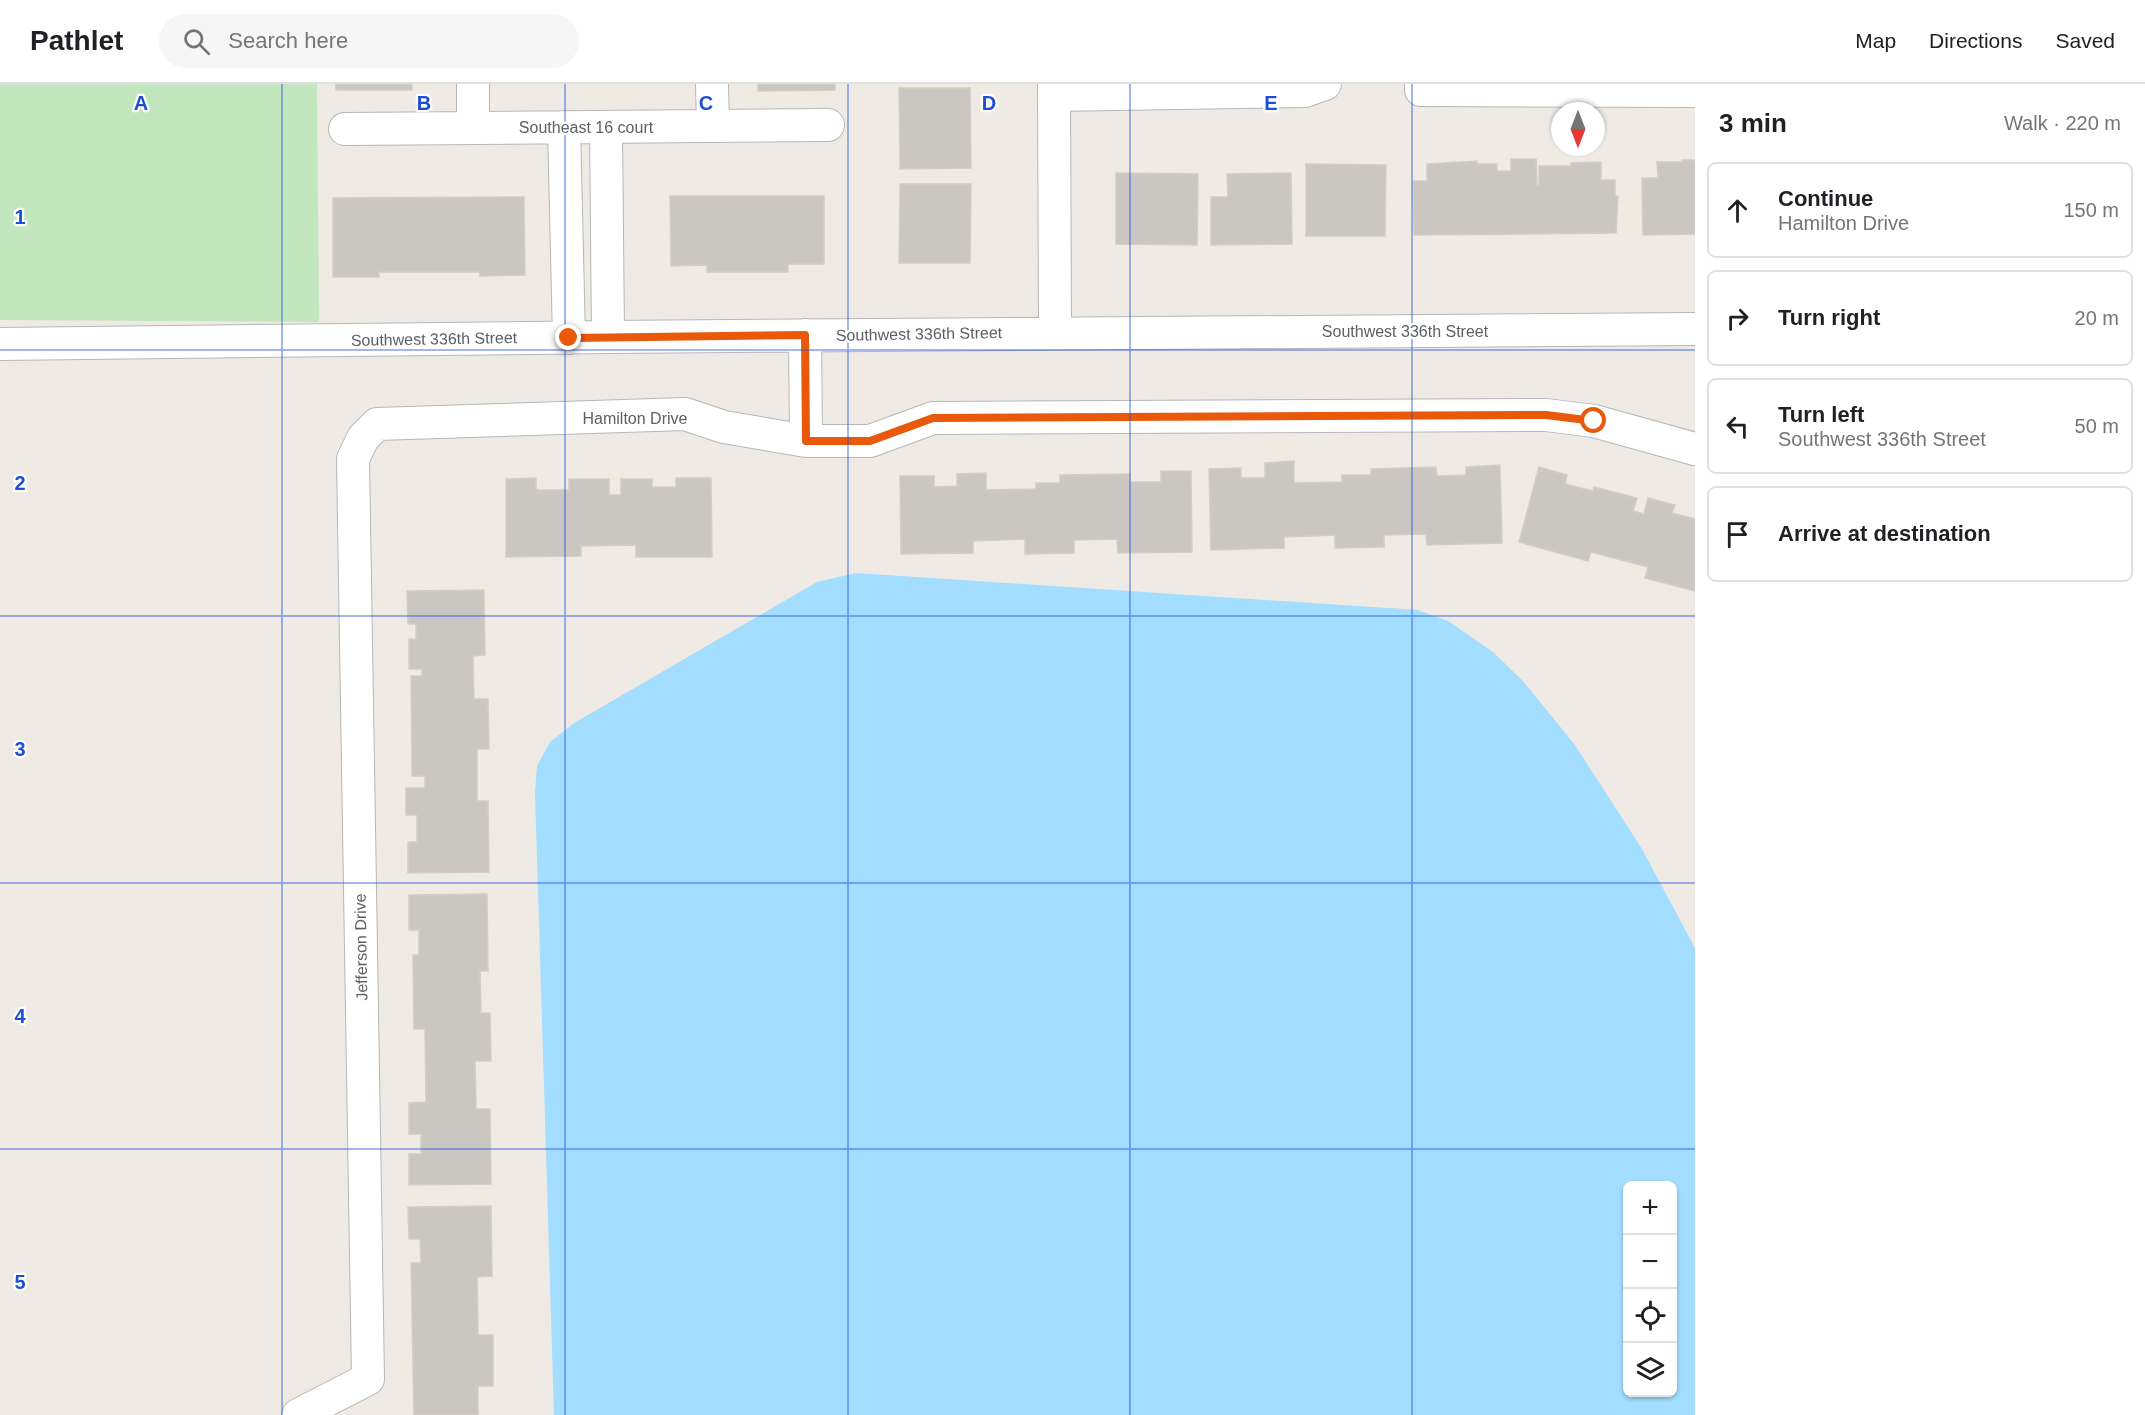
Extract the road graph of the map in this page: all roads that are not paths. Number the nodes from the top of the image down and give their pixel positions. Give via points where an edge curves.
1 (472, 84) edge
2 (712, 84) edge
3 (1324, 84) edge
4 (1421, 87) edge
5 (1054, 90) edge
6 (1695, 92) edge
7 (828, 125) dead end
8 (713, 126) junction
9 (564, 127) junction
10 (606, 127) junction
11 (473, 128) junction
12 (345, 129) dead end
13 (1695, 329) edge
14 (1056, 333) junction
15 (805, 335) junction
16 (608, 337) junction
17 (569, 338) junction
18 (0, 344) edge
19 (363, 438) joint
20 (806, 441) junction
21 (1695, 449) edge
22 (298, 1415) edge

1 - 11 street
2 - 8 street
3 - 5 street via 1305,91
4 - 6 street
5 - 14 street
7 - 8 street, Southeast 16 court
8 - 10 street, Southeast 16 court
9 - 10 street, Southeast 16 court
9 - 11 street, Southeast 16 court
9 - 17 street
10 - 16 street
11 - 12 street, Southeast 16 court
13 - 14 street, Southwest 336th Street
14 - 15 street, Southwest 336th Street
15 - 16 street, Southwest 336th Street
15 - 20 street
16 - 17 street, Southwest 336th Street
17 - 18 street, Southwest 336th Street
19 - 20 street, Hamilton Drive via 377,424 685,414 724,427
19 - 22 street, Jefferson Drive via 353,459 368,1380
20 - 21 street, Hamilton Drive via 870,441 933,418 1546,415 1594,421

